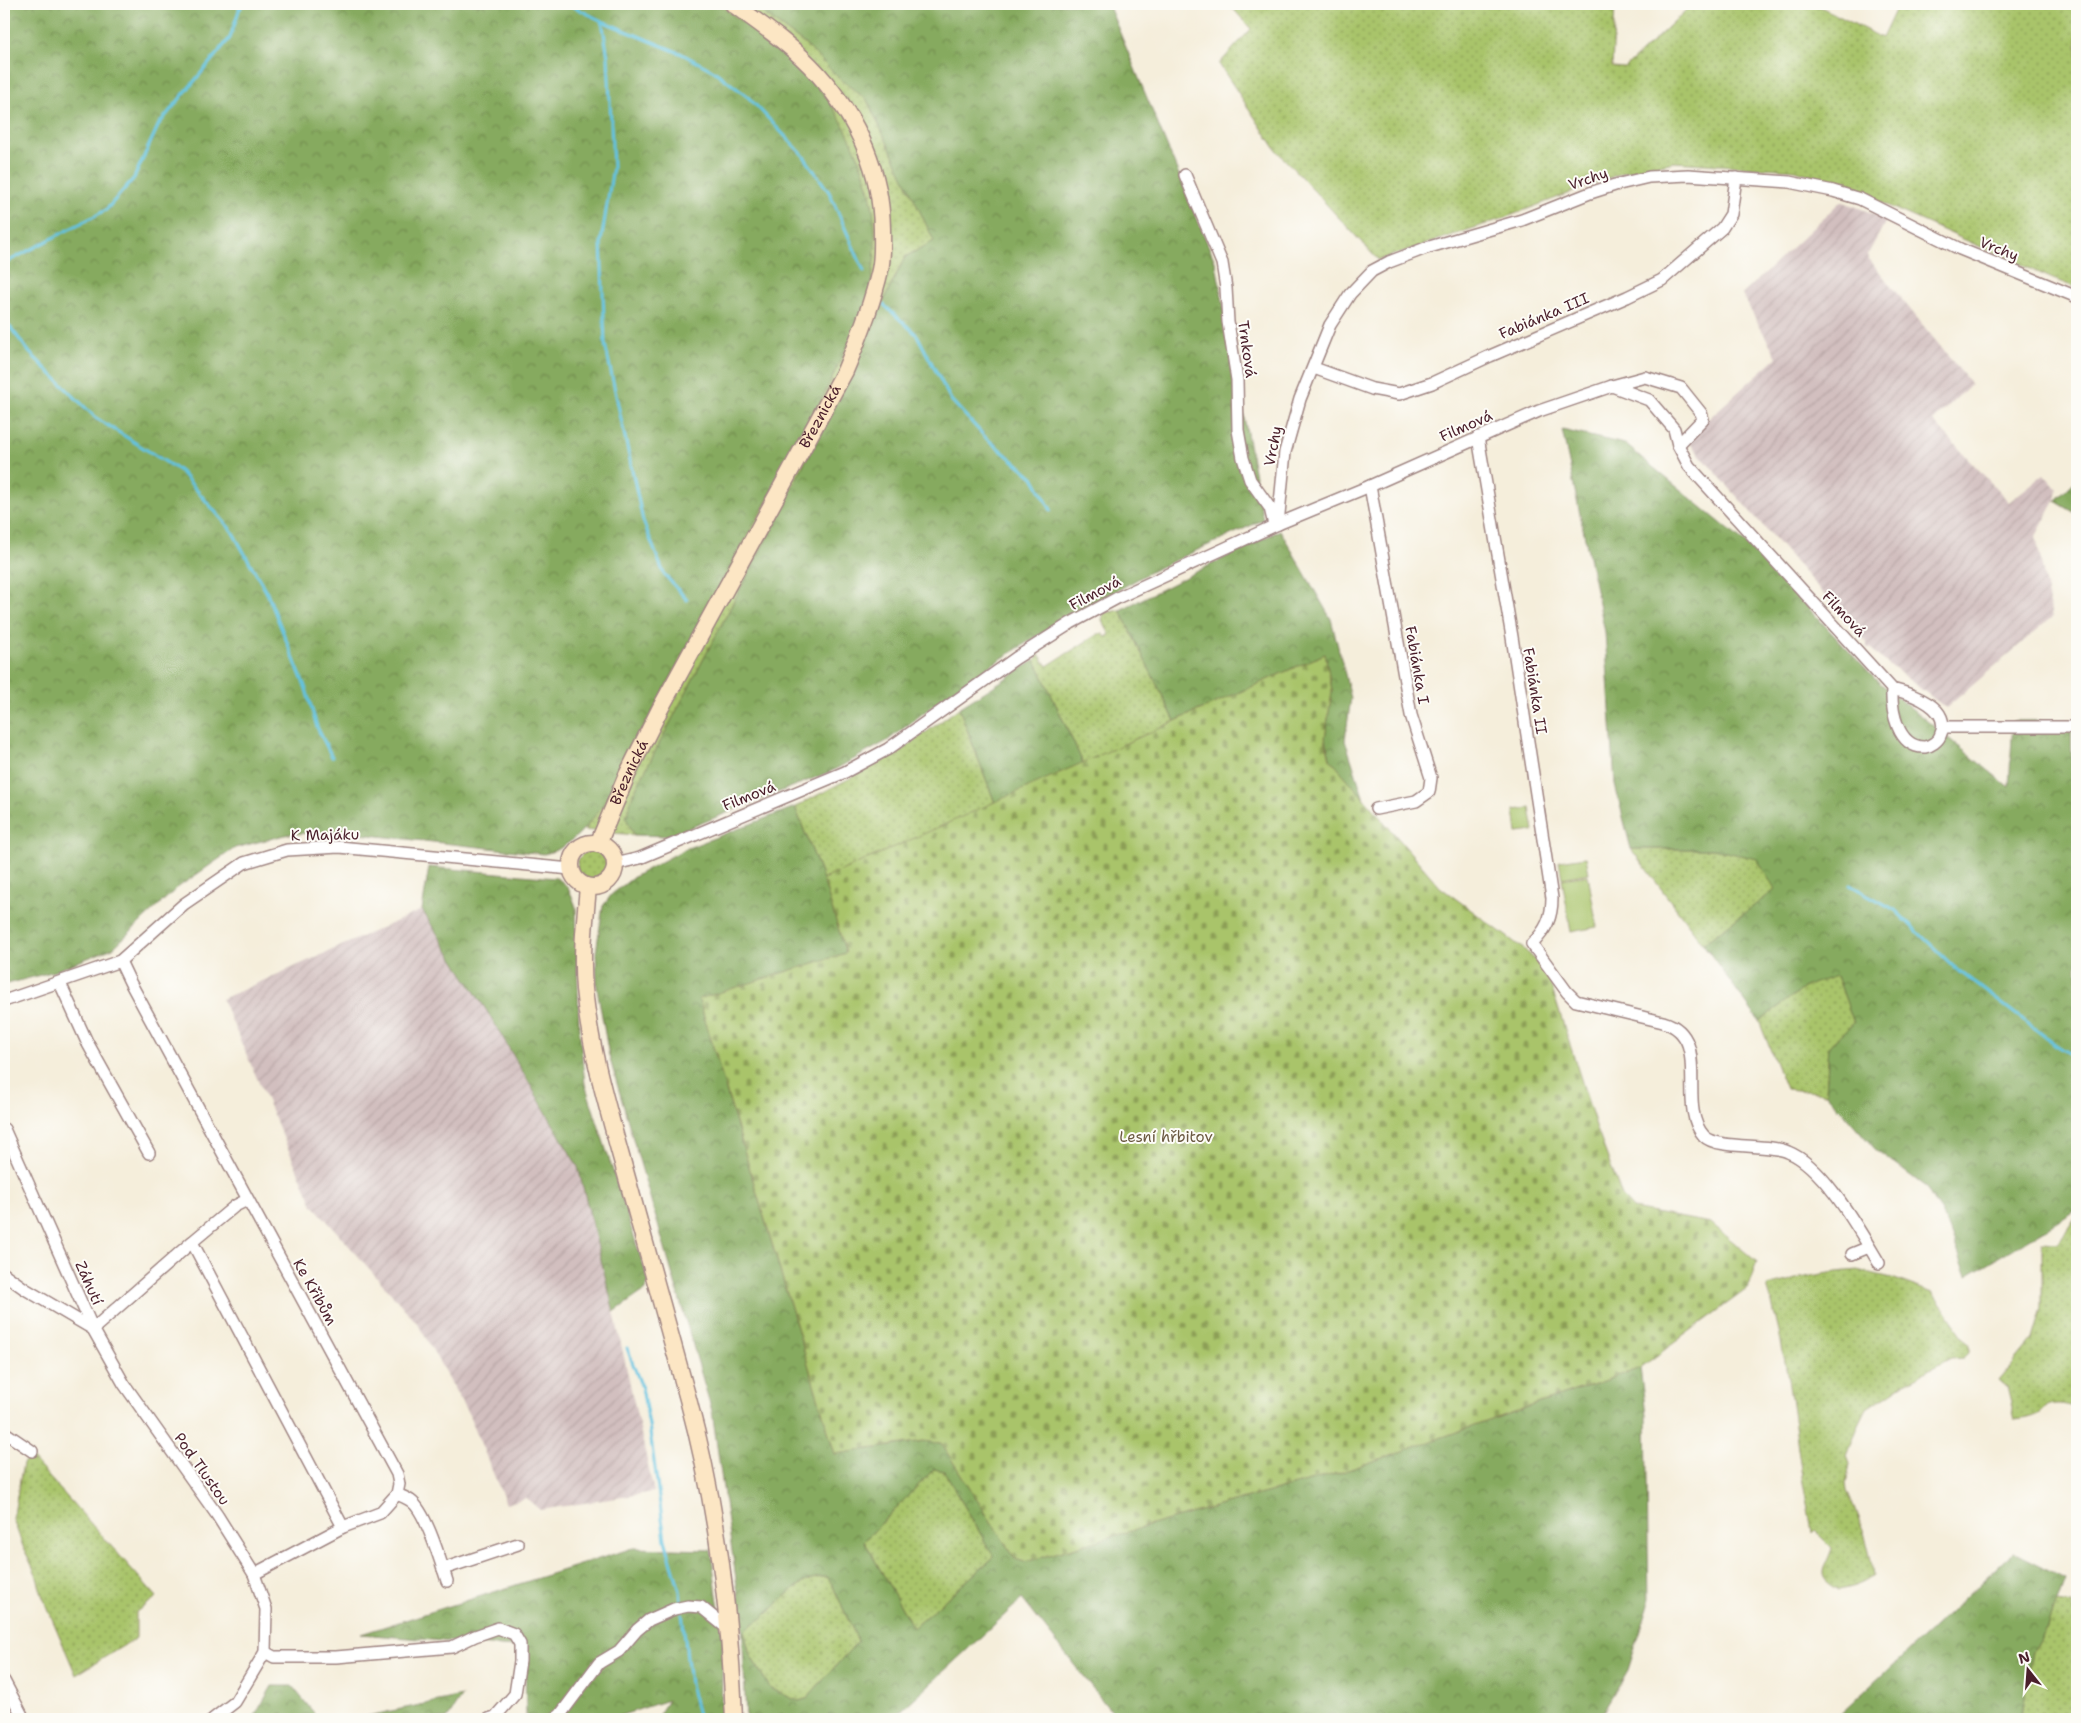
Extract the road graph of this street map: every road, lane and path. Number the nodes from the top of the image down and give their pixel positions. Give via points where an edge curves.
1 (733, 4) edge
2 (1185, 175) dead end
3 (1736, 178) junction
4 (2077, 297) edge
5 (1314, 368) junction
6 (1612, 386) junction
7 (1478, 437) junction
8 (1678, 445) junction
9 (1370, 486) junction
10 (1276, 525) junction
11 (1892, 689) junction
12 (1944, 727) junction
13 (2077, 727) edge
14 (1376, 809) dead end
15 (598, 844) junction
16 (615, 864) junction
17 (570, 869) junction
18 (588, 887) junction
19 (120, 961) junction
20 (60, 982) junction
21 (4, 1001) edge
22 (4, 1130) edge
23 (149, 1154) dead end
24 (247, 1200) junction
25 (192, 1242) junction
26 (1869, 1247) junction
27 (1852, 1254) dead end
28 (1879, 1263) dead end
29 (4, 1274) edge
30 (93, 1329) junction
31 (4, 1432) edge
32 (32, 1451) dead end
33 (397, 1494) junction
34 (343, 1527) junction
35 (518, 1544) dead end
36 (443, 1569) junction
37 (254, 1574) junction
38 (447, 1581) dead end
39 (728, 1630) junction
40 (265, 1652) junction
41 (4, 1681) edge
42 (24, 1719) edge
43 (213, 1719) edge
44 (489, 1719) edge
45 (554, 1719) edge
46 (734, 1719) edge

1 - 15 main road, Březnická via 795,52 817,73 845,109 878,182 882,206 880,270 868,312 844,371 660,709
2 - 10 street, Trnková via 1222,263 1243,458 1250,480 1270,508
3 - 4 street, Vrchy via 1789,182 1860,199 1960,249
3 - 5 street, Vrchy via 1649,177 1615,185 1522,220 1389,262 1372,271 1350,294 1330,325
3 - 5 street, Fabiánka III via 1731,214 1722,228 1662,280 1627,297 1432,383 1399,394 1372,389
5 - 10 street, Vrchy via 1300,398 1285,452
6 - 7 street, Filmová
6 - 8 street, Filmová via 1649,400 1674,429
6 - 8 street, Filmová via 1646,377 1681,388 1703,419
7 - 9 street, Filmová
7 - 26 street, Fabiánka II via 1552,898 1548,925 1532,944 1576,1001 1663,1022 1682,1032 1688,1044 1693,1112 1705,1138 1714,1142 1780,1149 1798,1156 1824,1180
8 - 11 street, Filmová via 1689,466
9 - 10 street, Filmová
9 - 14 street, Fabiánka I via 1411,716 1431,778 1429,792 1416,801
10 - 16 street, Filmová via 1148,583 1071,623 1001,668 888,749 844,772 640,858
11 - 12 street, Filmová via 1931,705 1943,720
11 - 12 street via 1894,715 1908,740 1925,747 1940,738
12 - 13 street
15 - 16 main road via 608,850
15 - 17 main road via 587,844 578,849
16 - 18 main road via 608,881
17 - 18 main road via 578,882
17 - 19 street, K Majáku via 339,847 287,850 236,868 184,904
18 - 39 main road via 583,962 590,1033 689,1401 715,1532
19 - 20 street, K Majáku
19 - 24 street, Ke Křibům
20 - 21 street, K Majáku
20 - 23 street via 87,1042
22 - 30 street, Záhutí
24 - 25 street, Záhutí via 235,1206
24 - 33 street, Ke Křibům via 397,1474
25 - 30 street, Záhutí
25 - 34 street
26 - 27 street
26 - 28 street
29 - 30 street
30 - 37 street, Pod Tlustou via 124,1384 217,1515
31 - 32 street
33 - 34 street via 380,1513
33 - 36 street via 418,1508
34 - 37 street
35 - 36 street
36 - 38 street
37 - 40 street, Pod Tlustou via 266,1609
39 - 45 street via 701,1607 674,1609 649,1620 619,1651 599,1663
39 - 46 main road
40 - 43 street via 234,1702
40 - 44 street via 274,1657 336,1657 452,1647 498,1628 514,1634 520,1644 520,1661 515,1694 495,1717
41 - 42 street

